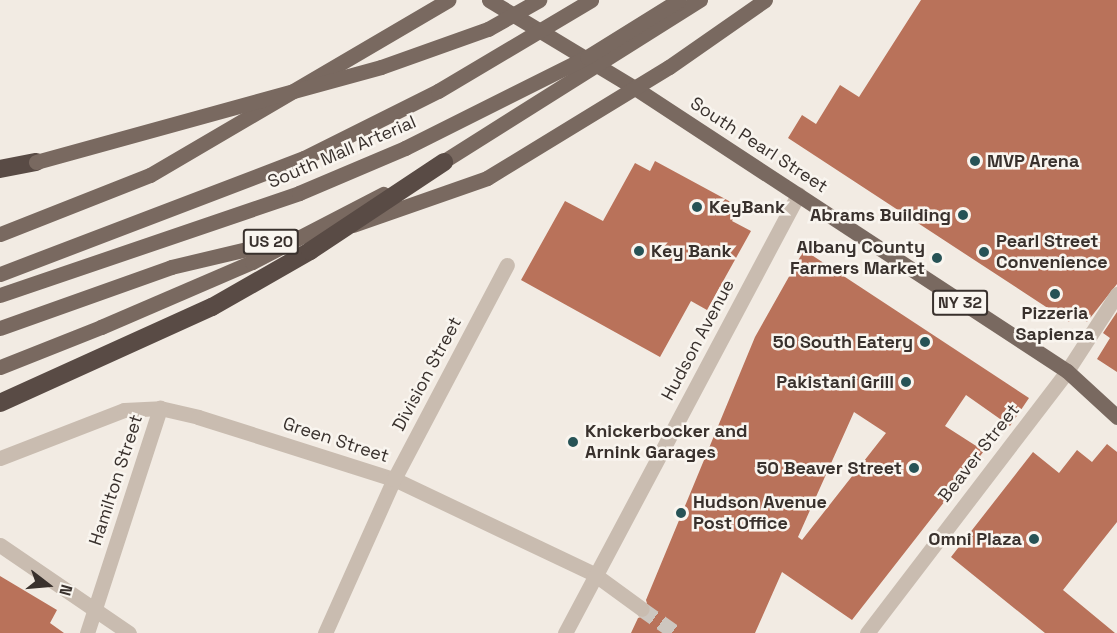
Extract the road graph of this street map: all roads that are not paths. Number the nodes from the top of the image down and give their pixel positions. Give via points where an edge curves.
1 (448, 0) edge
2 (489, 0) edge
3 (539, 0) edge
4 (591, 0) edge
5 (679, 0) edge
6 (700, 0) edge
7 (765, 0) edge
8 (635, 88) junction
9 (36, 162) joint
10 (444, 162) junction
11 (0, 171) edge
12 (798, 194) junction
13 (0, 234) edge
14 (507, 265) dead end
15 (0, 274) edge
16 (1117, 294) edge
17 (0, 295) edge
18 (0, 328) edge
19 (0, 367) edge
20 (1067, 371) junction
21 (0, 403) edge
22 (160, 408) junction
23 (1117, 417) edge
24 (0, 458) edge
25 (394, 479) junction
26 (0, 545) edge
27 (594, 574) junction
28 (642, 609) tunnel mouth
29 (93, 611) junction
30 (87, 633) edge
31 (129, 633) edge
32 (325, 633) edge
33 (565, 633) edge
34 (867, 633) edge

1 - 13 main road via 150,175
2 - 8 main road, South Pearl Street
3 - 9 main road, bridge via 488,29 381,67
4 - 15 main road, South Mall Arterial, bridge via 438,91 304,158
5 - 17 main road, South Mall Arterial, bridge via 587,57 363,167
6 - 10 main road, bridge
7 - 8 main road
8 - 12 main road, South Pearl Street / NY 32
8 - 18 main road, US 20, bridge via 487,178 394,215 221,253
9 - 11 highway
10 - 19 main road, bridge via 252,262
10 - 21 highway, bridge via 310,251 212,307
12 - 20 main road, South Pearl Street / NY 32
12 - 27 street, Hudson Avenue
14 - 25 street, Division Street
16 - 20 street, Beaver Street
20 - 23 main road, South Pearl Street / NY 32
20 - 34 street, Beaver Street
22 - 24 street, Green Street via 94,417
22 - 25 street, Green Street
22 - 29 street, Hamilton Street
25 - 27 street, Green Street
25 - 32 street, Division Street
26 - 29 street
27 - 28 street, Green Street
27 - 33 street, Hudson Avenue
29 - 30 street, Hamilton Street
29 - 31 street

